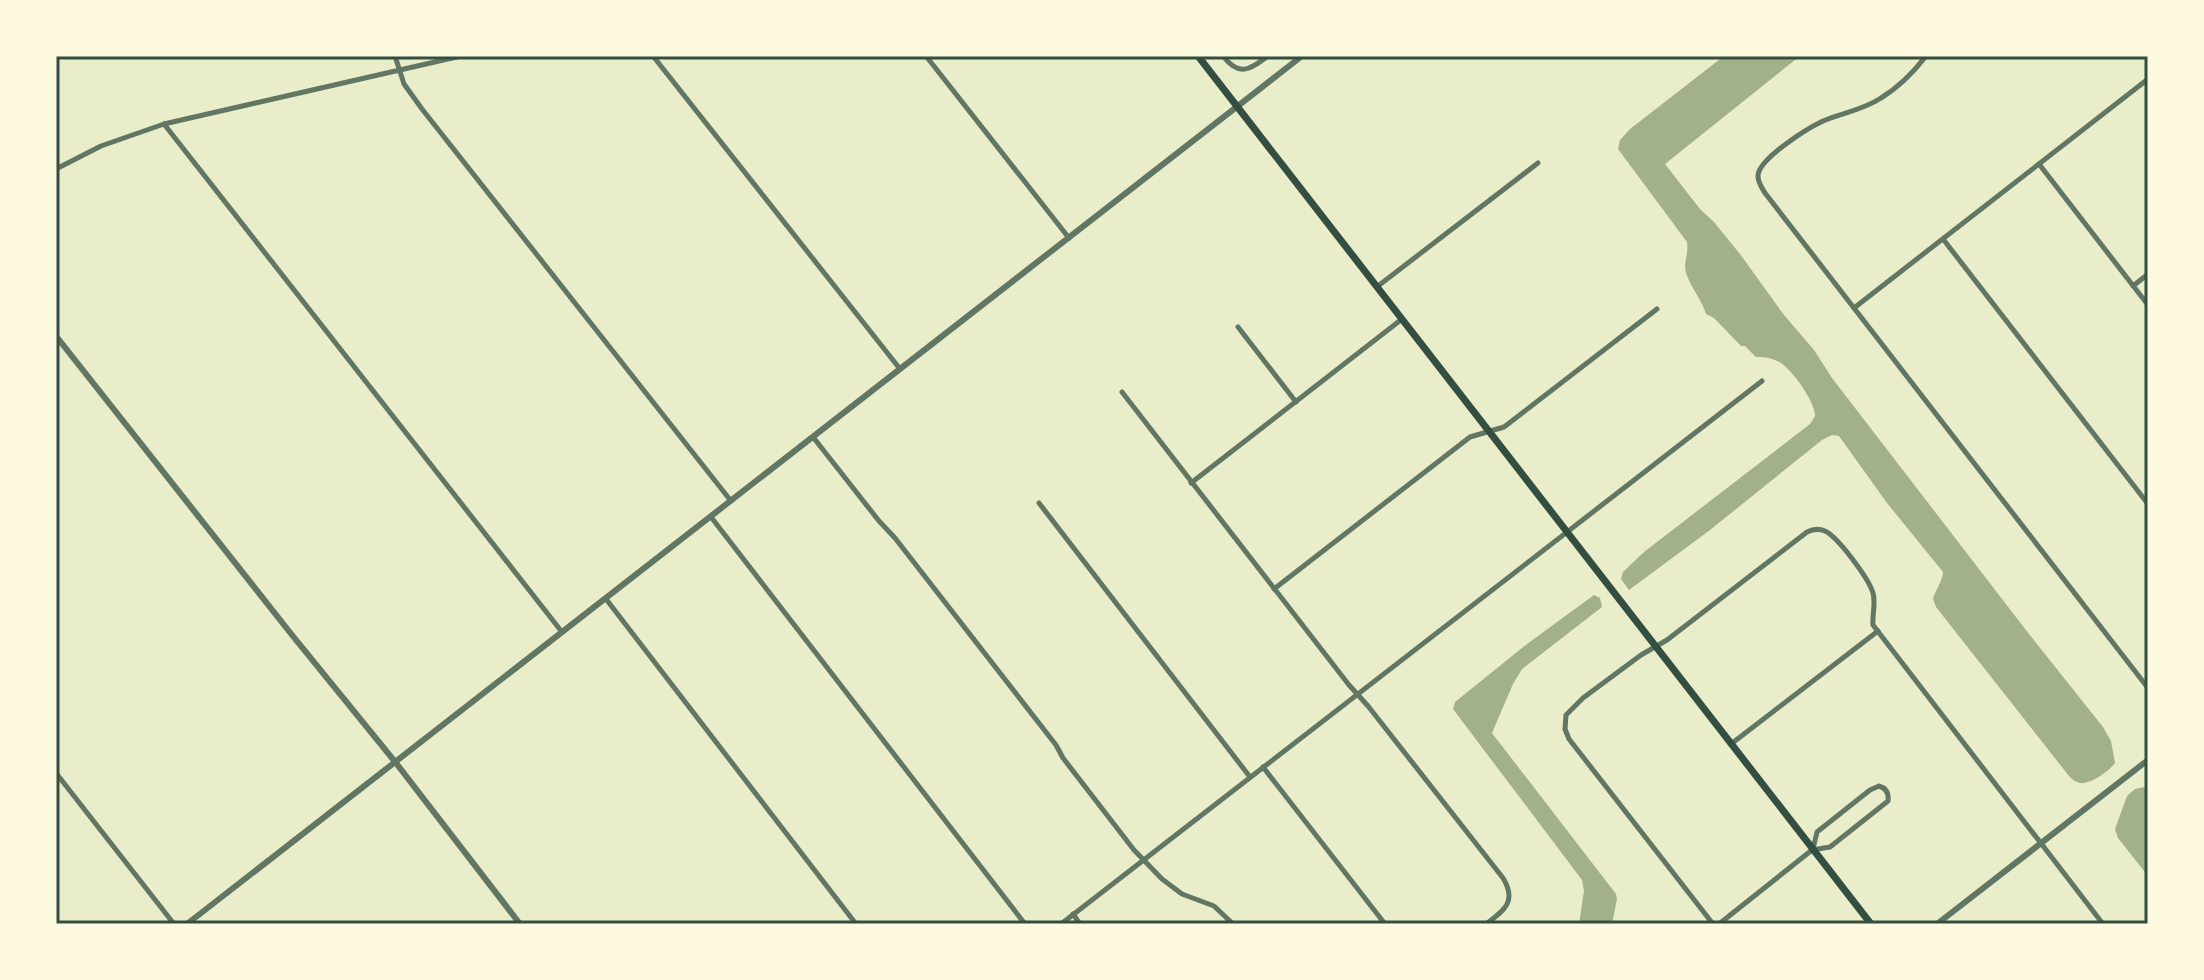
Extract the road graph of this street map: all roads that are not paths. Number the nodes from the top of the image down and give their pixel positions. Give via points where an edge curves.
1 (395, 56) edge
2 (461, 56) edge
3 (653, 56) edge
4 (926, 56) edge
5 (1198, 56) edge
6 (1223, 56) edge
7 (1268, 56) edge
8 (1302, 56) edge
9 (1926, 56) edge
10 (399, 71) junction
11 (2148, 79) edge
12 (1237, 106) junction
13 (164, 124) junction
14 (1538, 163) dead end
15 (2039, 164) junction
16 (56, 169) edge
17 (1069, 238) junction
18 (1943, 239) junction
19 (2148, 274) edge
20 (1378, 286) junction
21 (2133, 286) junction
22 (2148, 305) edge
23 (1854, 308) junction
24 (1657, 309) dead end
25 (1403, 319) junction
26 (1238, 327) dead end
27 (57, 339) edge
28 (900, 369) junction
29 (1762, 381) dead end
30 (1122, 392) dead end
31 (1296, 402) junction
32 (1489, 431) junction
33 (813, 437) junction
34 (1191, 483) junction
35 (731, 501) junction
36 (1039, 503) dead end
37 (2148, 504) edge
38 (711, 517) junction
39 (1568, 531) junction
40 (1274, 589) junction
41 (606, 599) junction
42 (1878, 631) junction
43 (562, 632) junction
44 (1656, 647) junction
45 (2148, 688) edge
46 (1357, 694) junction
47 (1731, 744) junction
48 (2148, 760) edge
49 (396, 763) junction
50 (1263, 767) junction
51 (56, 773) edge
52 (1250, 777) junction
53 (2041, 843) junction
54 (1812, 850) junction
55 (1144, 860) junction
56 (1073, 914) junction
57 (174, 924) edge
58 (187, 924) edge
59 (520, 924) edge
60 (856, 924) edge
61 (1025, 924) edge
62 (1061, 924) edge
63 (1080, 924) edge
64 (1233, 924) edge
65 (1385, 924) edge
66 (1486, 924) edge
67 (1716, 924) edge
68 (1871, 924) edge
69 (1937, 924) edge
70 (2103, 924) edge

1 - 10 street
2 - 10 street
3 - 28 street
4 - 17 street
5 - 12 main road
6 - 7 street via 1240,70
8 - 12 street
9 - 23 street via 1887,94 1805,131 1759,171 1765,193
10 - 13 street
10 - 35 street via 422,109
11 - 15 street
12 - 17 street
12 - 20 main road
13 - 16 street
13 - 43 street
14 - 20 street
15 - 18 street
15 - 21 street
17 - 28 street
18 - 23 street
18 - 37 street
19 - 21 street
20 - 25 main road
21 - 22 street
23 - 45 street
24 - 32 street via 1504,427
25 - 31 street
25 - 32 main road
26 - 31 street
27 - 49 street
28 - 33 street
29 - 39 street
30 - 34 street
31 - 34 street
32 - 39 main road
32 - 40 street via 1470,437
33 - 35 street
33 - 55 street
34 - 40 street
35 - 38 street
36 - 52 street
38 - 41 street
38 - 61 street
39 - 44 main road
39 - 46 street
40 - 46 street
41 - 43 street
41 - 60 street
42 - 44 street via 1869,584 1833,537 1817,529
42 - 47 street
42 - 53 street
43 - 49 street
44 - 47 main road
44 - 67 street via 1583,698 1566,715 1565,729
46 - 50 street
46 - 66 street via 1503,878 1510,897
47 - 54 main road
48 - 53 street
49 - 58 street
49 - 59 street
50 - 52 street
50 - 65 street
51 - 57 street
52 - 55 street
53 - 69 street
53 - 70 street
54 - 54 street via 1830,847 1880,808 1889,797 1884,788 1870,790 1817,832
54 - 67 street
54 - 68 main road
55 - 56 street
55 - 64 street via 1171,887 1214,906
56 - 62 street
56 - 63 street

